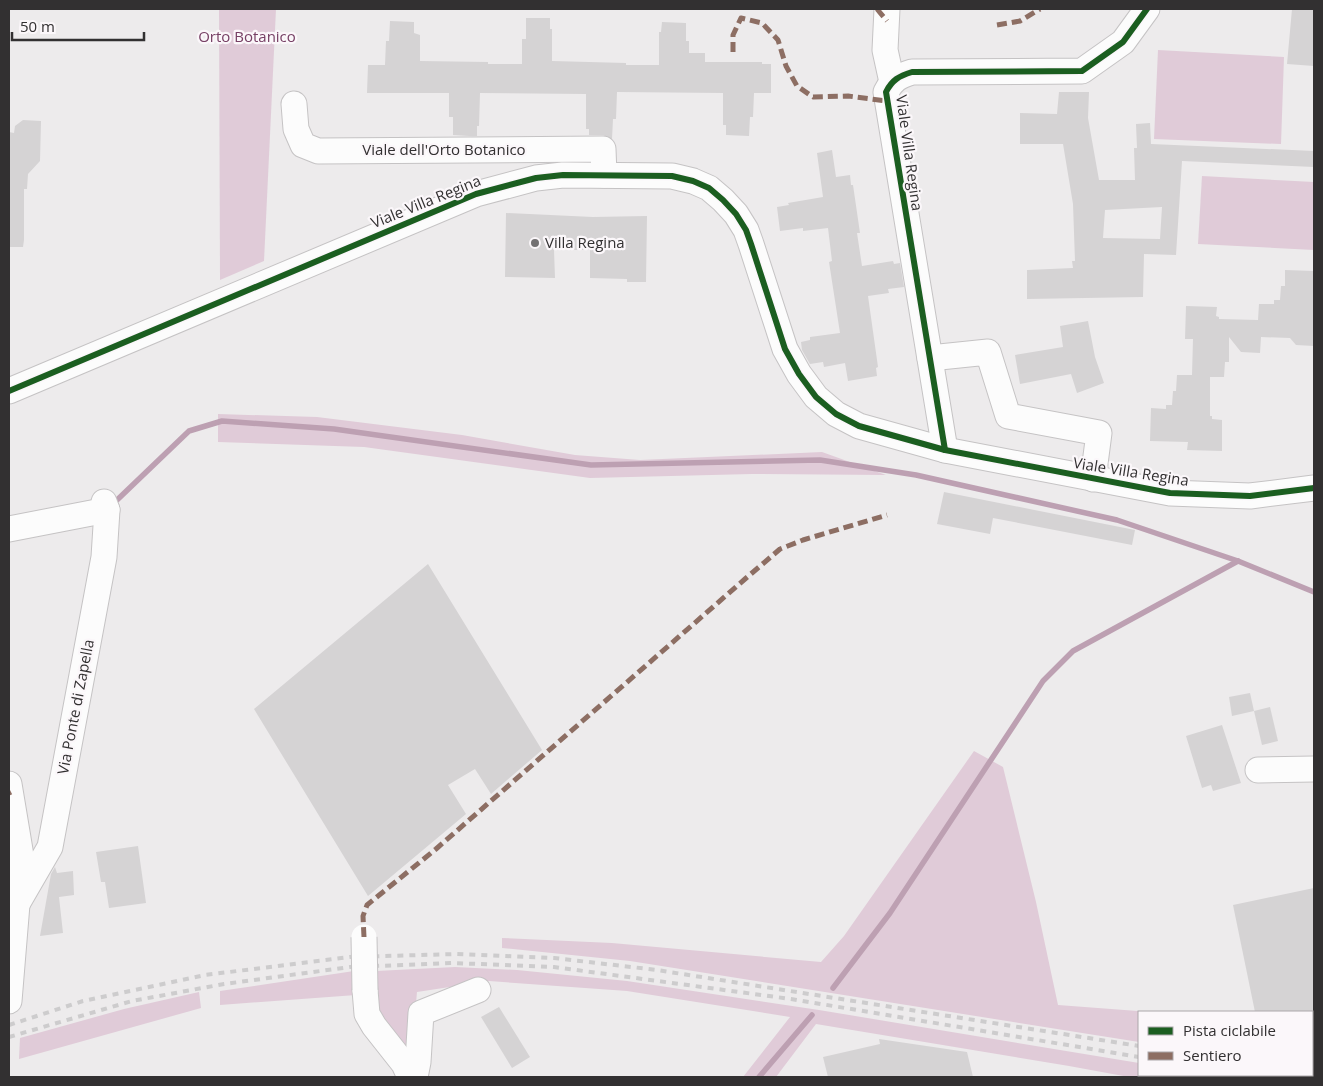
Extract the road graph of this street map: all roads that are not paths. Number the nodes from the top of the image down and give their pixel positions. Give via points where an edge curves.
1 (887, 9) edge
2 (1147, 9) edge
3 (892, 82) junction
4 (294, 104) dead end
5 (604, 175) junction
6 (930, 358) junction
7 (9, 391) edge
8 (945, 450) junction
9 (1093, 480) junction
10 (1314, 488) edge
11 (9, 529) edge
12 (1258, 770) dead end
13 (1314, 772) edge
14 (9, 784) edge
15 (17, 904) junction
16 (364, 937) dead end
17 (478, 990) dead end
18 (9, 1001) edge
19 (410, 1077) edge
20 (415, 1077) edge

1 - 3 street via 885,50
2 - 3 street, Viale Villa Regina via 1123,42 1082,71 912,72
3 - 6 street, Viale Villa Regina via 886,92 887,110
4 - 5 street, Viale dell'Orto Botanico via 296,129 303,145 318,151 603,149
5 - 7 street, Viale Villa Regina via 536,178 476,194
5 - 8 street, Viale Villa Regina via 672,176 709,188 736,214 746,230 785,349 816,397 836,414 859,426
6 - 8 street, Viale Villa Regina
6 - 9 street via 988,352 1008,416 1100,433
8 - 9 street, Viale Villa Regina
9 - 10 street, Viale Villa Regina via 1170,493 1214,496 1250,496
11 - 15 street, Via Ponte di Zapella via 105,506 104,557 50,847
12 - 13 street
14 - 15 street via 21,856
15 - 18 street
16 - 19 street, bridge via 368,1014
17 - 20 street via 421,1013

